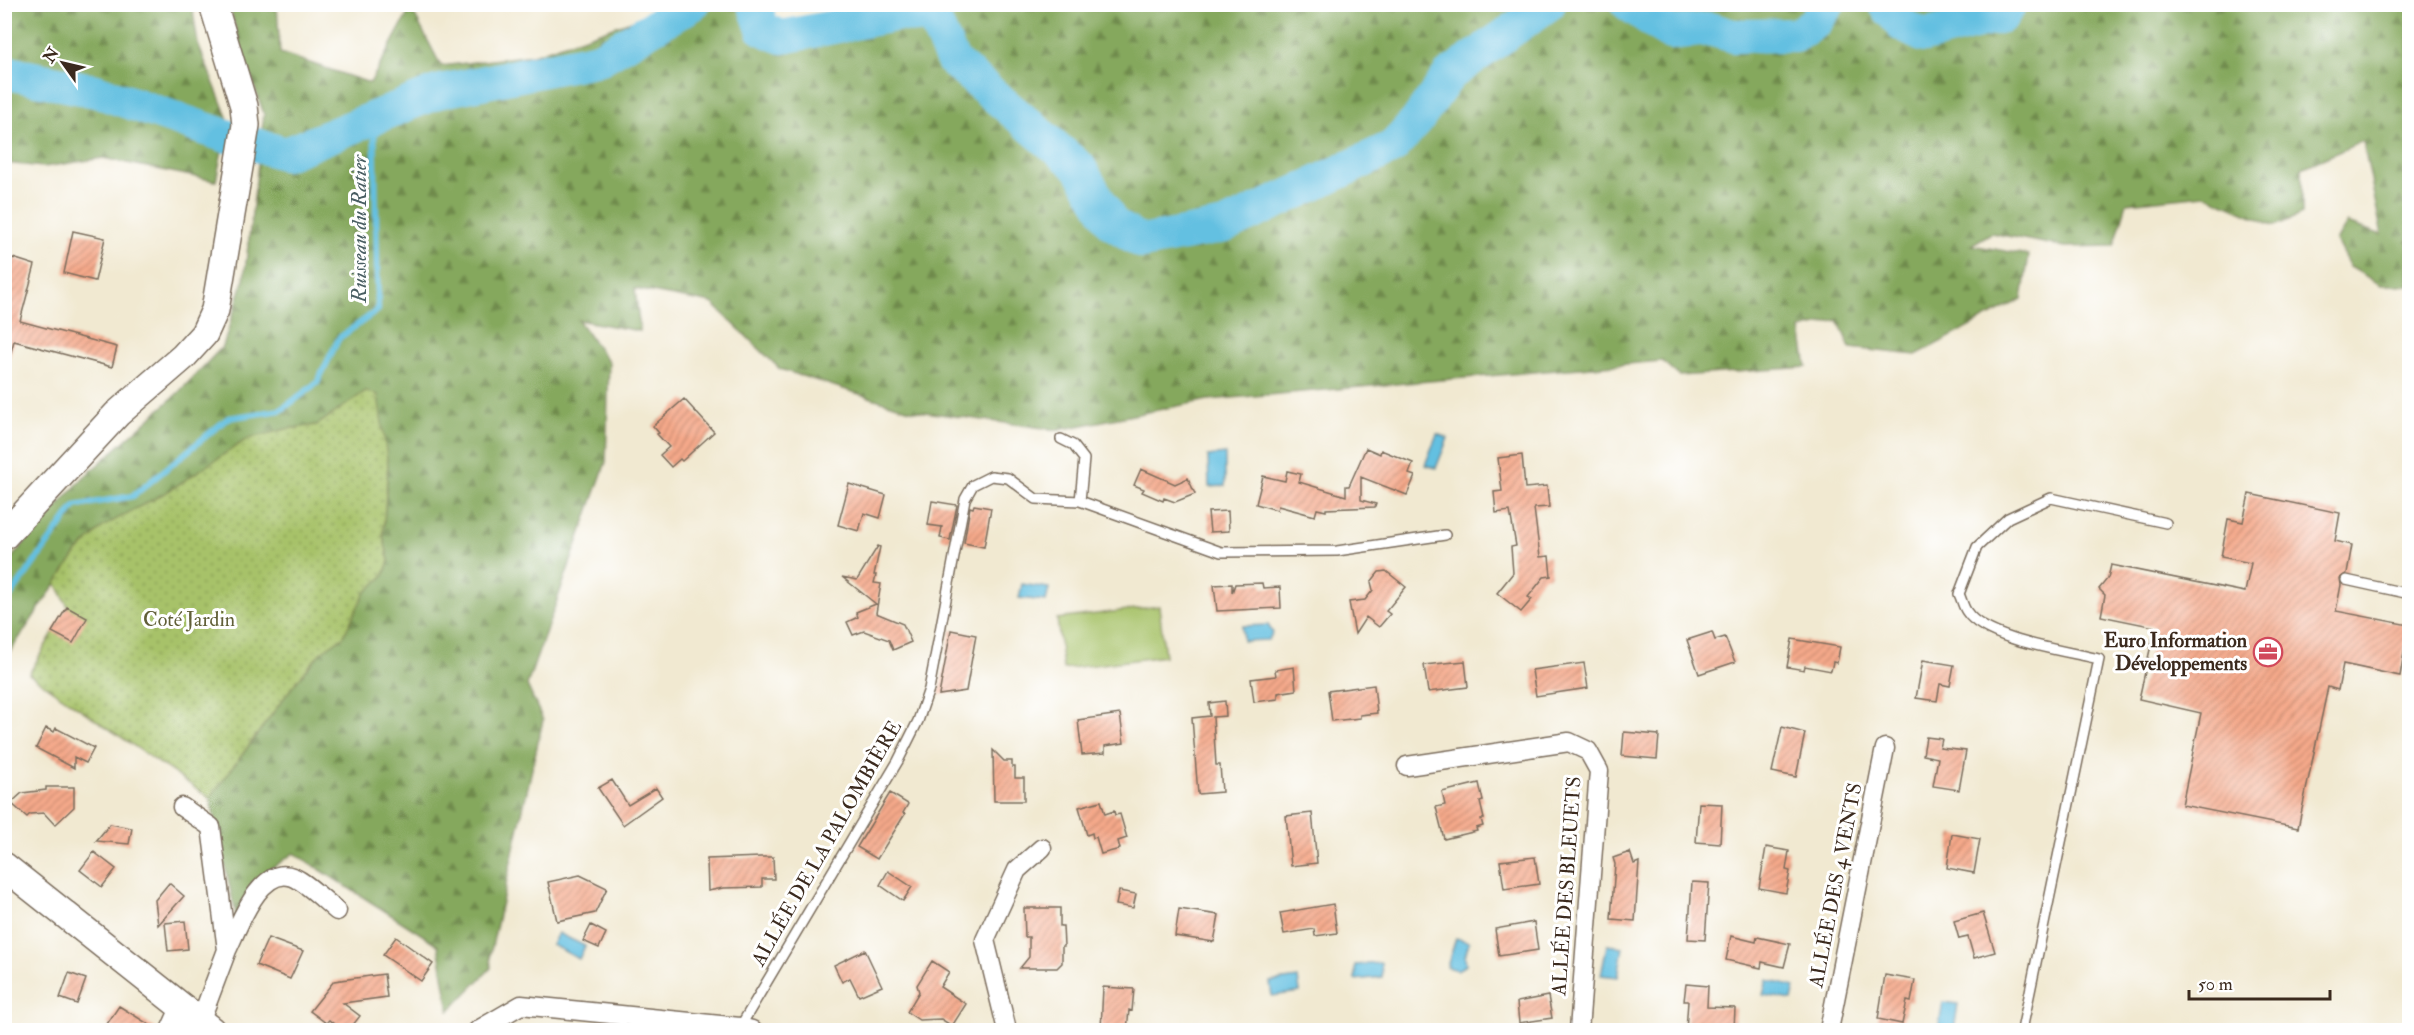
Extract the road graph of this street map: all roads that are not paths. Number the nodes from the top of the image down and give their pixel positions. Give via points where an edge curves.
1 (213, 4) edge
2 (1061, 439) dead end
3 (1080, 501) junction
4 (2166, 523) dead end
5 (1445, 534) dead end
6 (4, 536) edge
7 (2346, 580) dead end
8 (2409, 594) edge
9 (1885, 748) dead end
10 (1407, 766) dead end
11 (182, 807) dead end
12 (1042, 848) dead end
13 (4, 866) edge
14 (337, 911) dead end
15 (227, 950) junction
16 (197, 1019) edge
17 (703, 1027) edge
18 (746, 1028) edge
19 (170, 1030) edge
20 (478, 1030) edge
21 (1006, 1030) edge
22 (1579, 1030) edge
23 (1829, 1030) edge
24 (2022, 1030) edge

1 - 6 main road via 246,124 215,310 204,334 183,357 117,414
2 - 3 lane via 1073,445 1084,459
3 - 5 lane, ALLÉE DE LA PALOMBIÈRE via 1221,552 1337,551
3 - 18 lane, ALLÉE DE LA PALOMBIÈRE via 1035,499 1008,478 991,476 973,485 965,498 929,689 918,721
4 - 24 lane via 2051,498 2008,518 1977,547 1959,594 1967,613 2001,636 2099,659
7 - 8 lane
9 - 23 street, ALLÉE DES 4 VENTS
10 - 22 street, ALLÉE DES BLEUETS via 1569,742 1588,752 1599,771
11 - 15 street via 211,827
12 - 21 street via 1017,870 985,940
13 - 16 main road
14 - 15 street via 294,877 270,879 260,887
15 - 16 street
16 - 19 street
17 - 18 street
17 - 20 street via 521,1005

